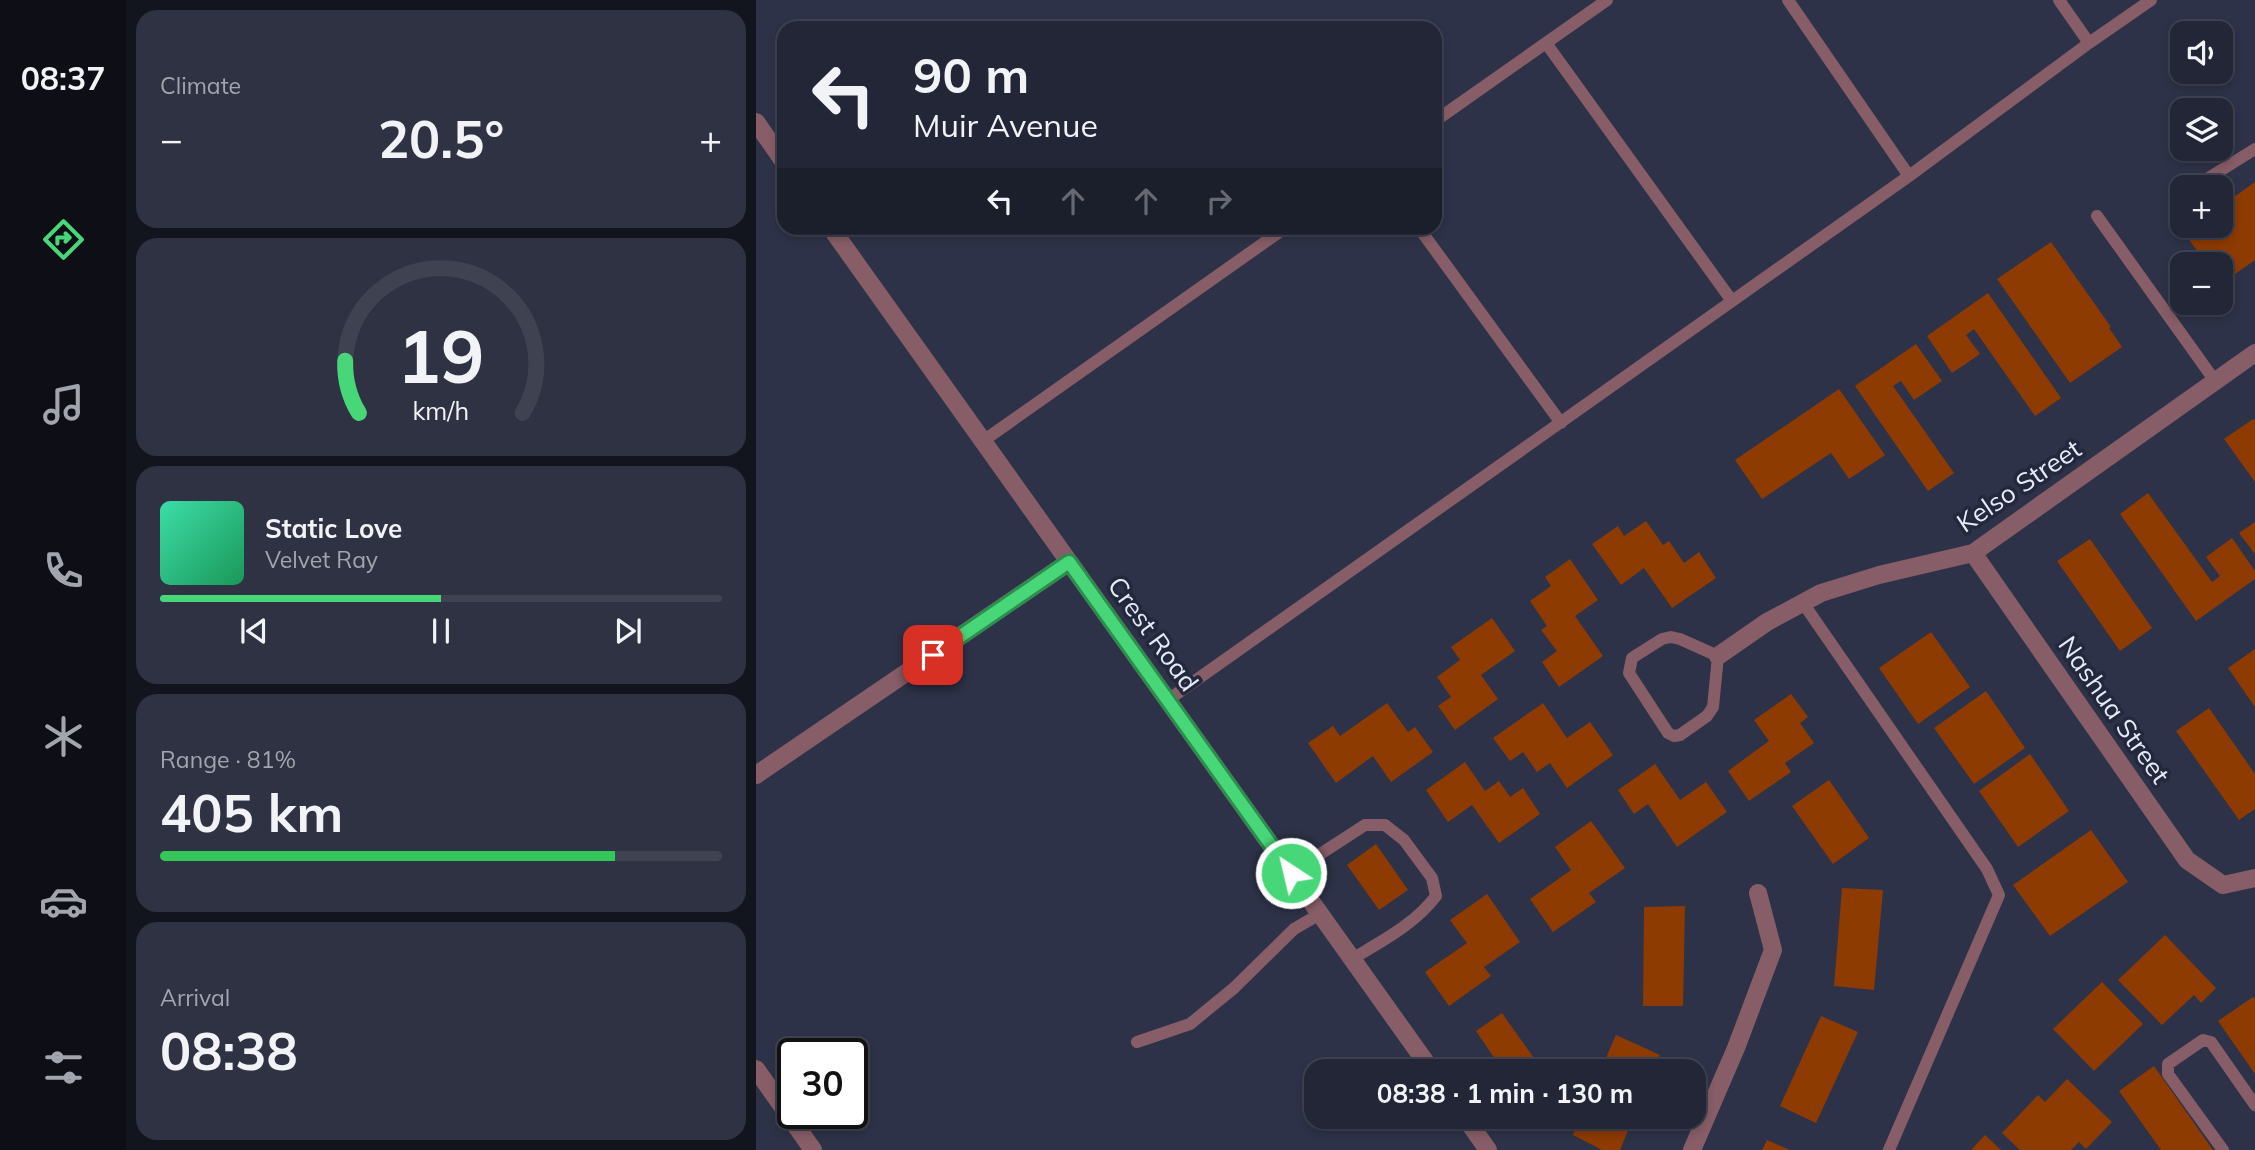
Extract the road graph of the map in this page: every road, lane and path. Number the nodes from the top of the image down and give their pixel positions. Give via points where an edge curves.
1 (1607, 0) edge
2 (1788, 0) edge
3 (2059, 0) edge
4 (2151, 0) edge
5 (1546, 43) junction
6 (2089, 43) junction
7 (1442, 116) edge
8 (756, 122) edge
9 (2255, 149) edge
10 (777, 152) edge
11 (2213, 175) edge
12 (1909, 176) junction
13 (2097, 216) dead end
14 (836, 235) edge
15 (1275, 235) edge
16 (1424, 235) edge
17 (1732, 301) junction
18 (2255, 353) edge
19 (2215, 382) junction
20 (1561, 423) junction
21 (983, 441) junction
22 (1973, 553) junction
23 (1069, 562) junction
24 (1803, 603) junction
25 (1718, 656) junction
26 (1168, 700) junction
27 (756, 775) edge
28 (1291, 873) junction
29 (2255, 878) edge
30 (1758, 893) dead end
31 (1320, 914) junction
32 (1352, 959) junction
33 (1137, 1042) dead end
34 (1423, 1059) edge
35 (756, 1069) edge
36 (2255, 1105) edge
37 (1473, 1129) edge
38 (813, 1150) edge
39 (1488, 1150) edge
40 (1692, 1150) edge
41 (1889, 1150) edge
42 (2223, 1150) edge

1 - 5 lane
2 - 12 lane
3 - 6 lane
4 - 6 lane
5 - 7 lane
5 - 17 lane
6 - 12 lane
8 - 10 street
9 - 11 lane
12 - 17 lane
13 - 19 lane
14 - 21 street, Crest Road
15 - 21 lane
16 - 20 lane
17 - 20 lane
18 - 19 street, Kelso Street
19 - 22 street, Kelso Street
20 - 26 lane
21 - 23 street, Crest Road
22 - 24 street, Kelso Street via 1879,575
22 - 29 street, Nashua Street via 2187,860 2223,886
23 - 26 street, Crest Road
23 - 27 street
24 - 25 street, Kelso Street
24 - 41 lane via 1987,869 1999,895
25 - 25 lane via 1713,707 1679,735 1668,733 1629,673 1632,658 1671,637
26 - 28 street, Crest Road
28 - 31 street, Crest Road
28 - 32 lane via 1365,825 1385,825 1404,840 1432,878 1436,896 1426,909
30 - 40 street via 1773,950
31 - 32 street, Crest Road
31 - 33 lane via 1294,929 1191,1024
32 - 34 street, Crest Road
35 - 38 street
36 - 42 lane via 2211,1042 2203,1040 2168,1064 2168,1074
37 - 39 street

